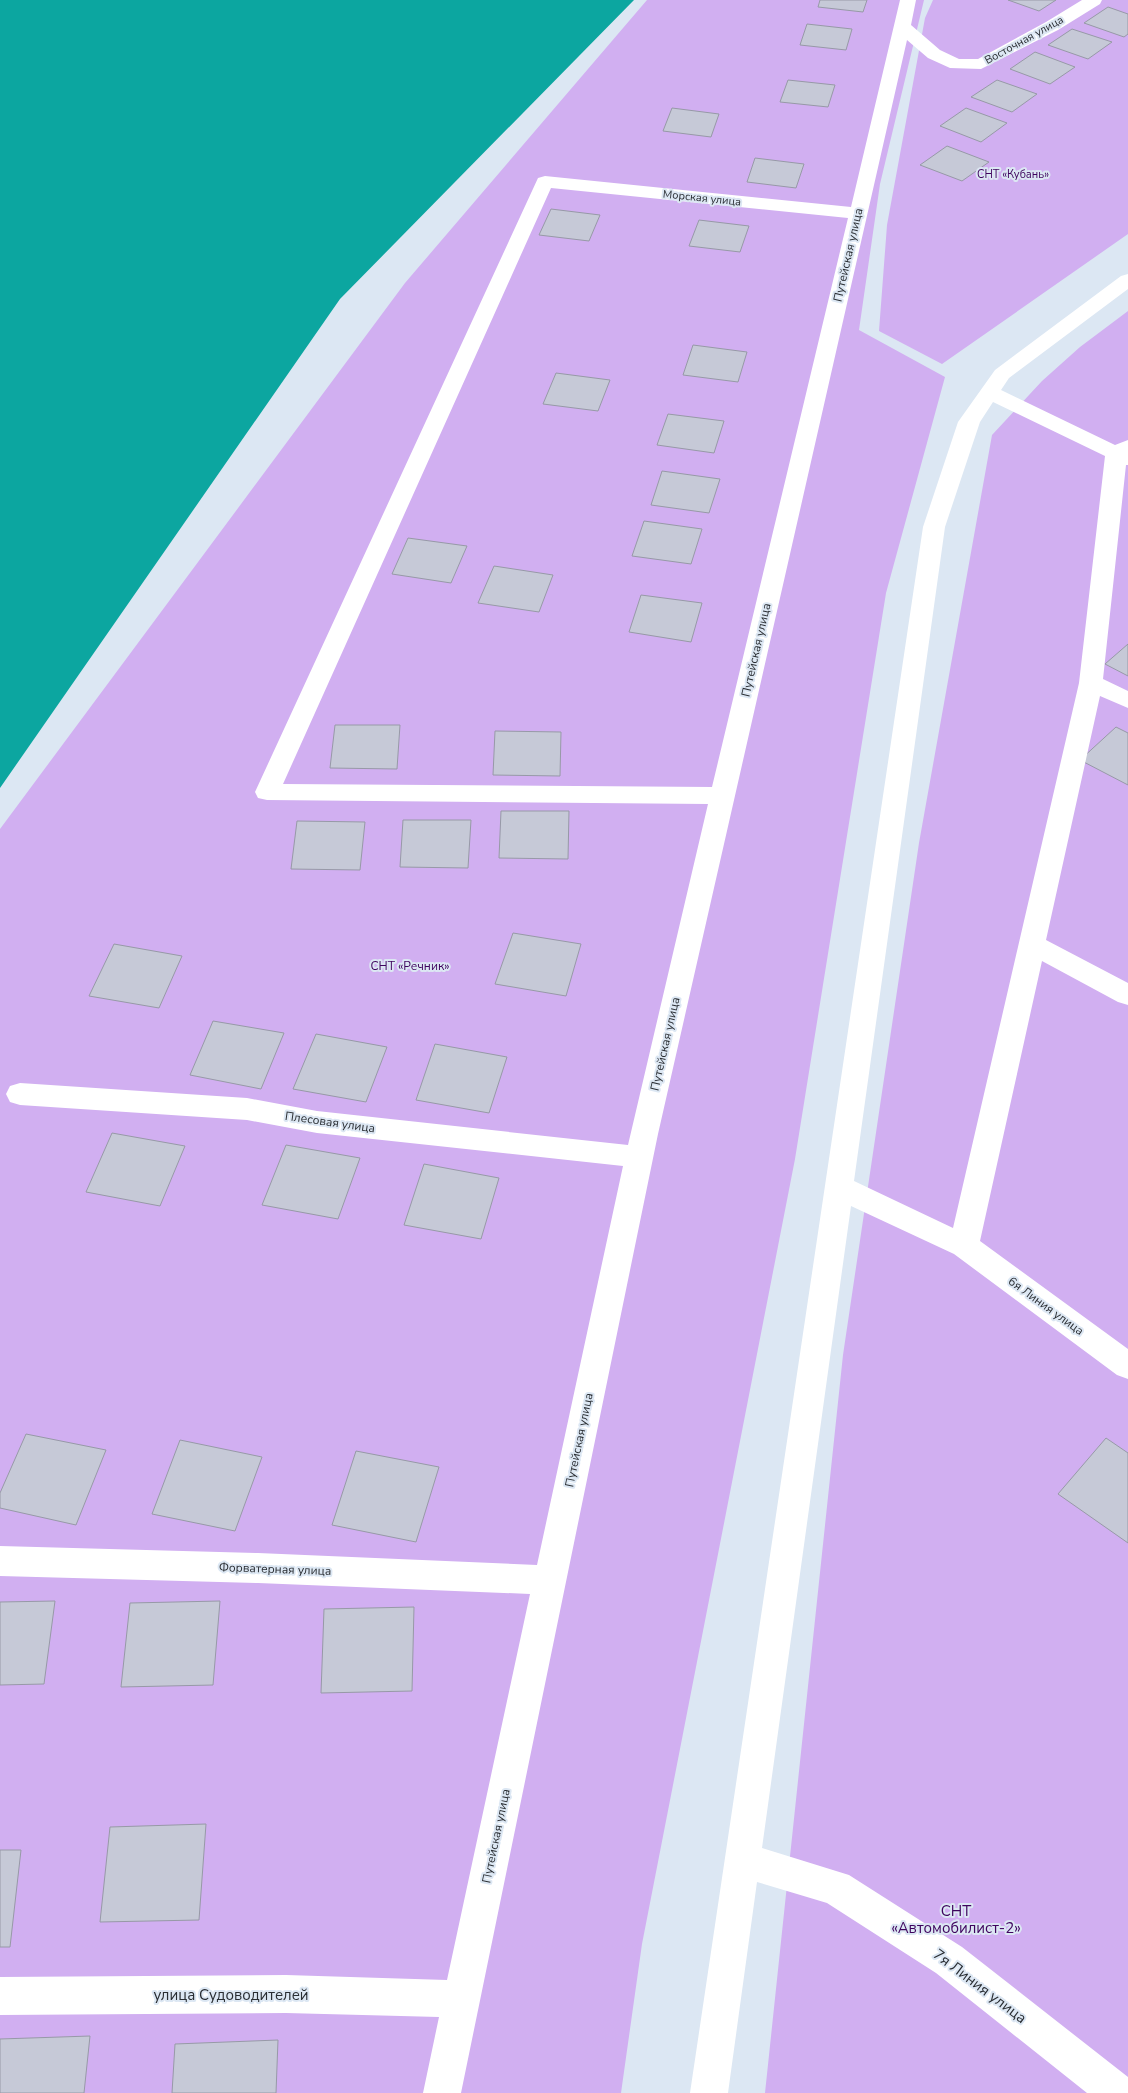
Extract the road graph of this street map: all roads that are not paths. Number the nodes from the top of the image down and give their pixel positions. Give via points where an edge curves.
1 (1094, 0) edge
2 (905, 13) edge
3 (858, 213) junction
4 (1128, 280) edge
5 (989, 392) junction
6 (1124, 453) edge
7 (1091, 683) junction
8 (1128, 700) edge
9 (722, 796) junction
10 (1032, 944) junction
11 (1128, 995) edge
12 (20, 1094) dead end
13 (639, 1157) junction
14 (840, 1187) junction
15 (964, 1246) junction
16 (1128, 1366) edge
17 (0, 1561) edge
18 (549, 1580) junction
19 (743, 1860) junction
20 (0, 1996) edge
21 (461, 1999) junction
22 (442, 2093) edge
23 (709, 2093) edge
24 (1118, 2093) edge

1 - 2 street, Восточная улица via 981,64 956,64 934,54
2 - 3 street, Путейская улица
3 - 9 street, Путейская улица
3 - 9 street, Морская улица via 545,182 267,792
4 - 5 street via 1002,374
5 - 6 street
5 - 14 street via 969,422 934,527
6 - 7 street
7 - 8 street
7 - 10 street
9 - 13 street, Путейская улица
10 - 11 street
10 - 15 street
12 - 13 street, Плесовая улица via 247,1109 317,1122
13 - 18 street, Путейская улица
14 - 15 street, 6я Линия улица
14 - 19 street
15 - 16 street, 6я Линия улица
17 - 18 street, Форватерная улица
18 - 21 street, Путейская улица
19 - 23 street
19 - 24 street, 7я Линия улица via 836,1888 949,1960
20 - 21 street, улица Судоводителей via 286,1994
21 - 22 street, Путейская улица

